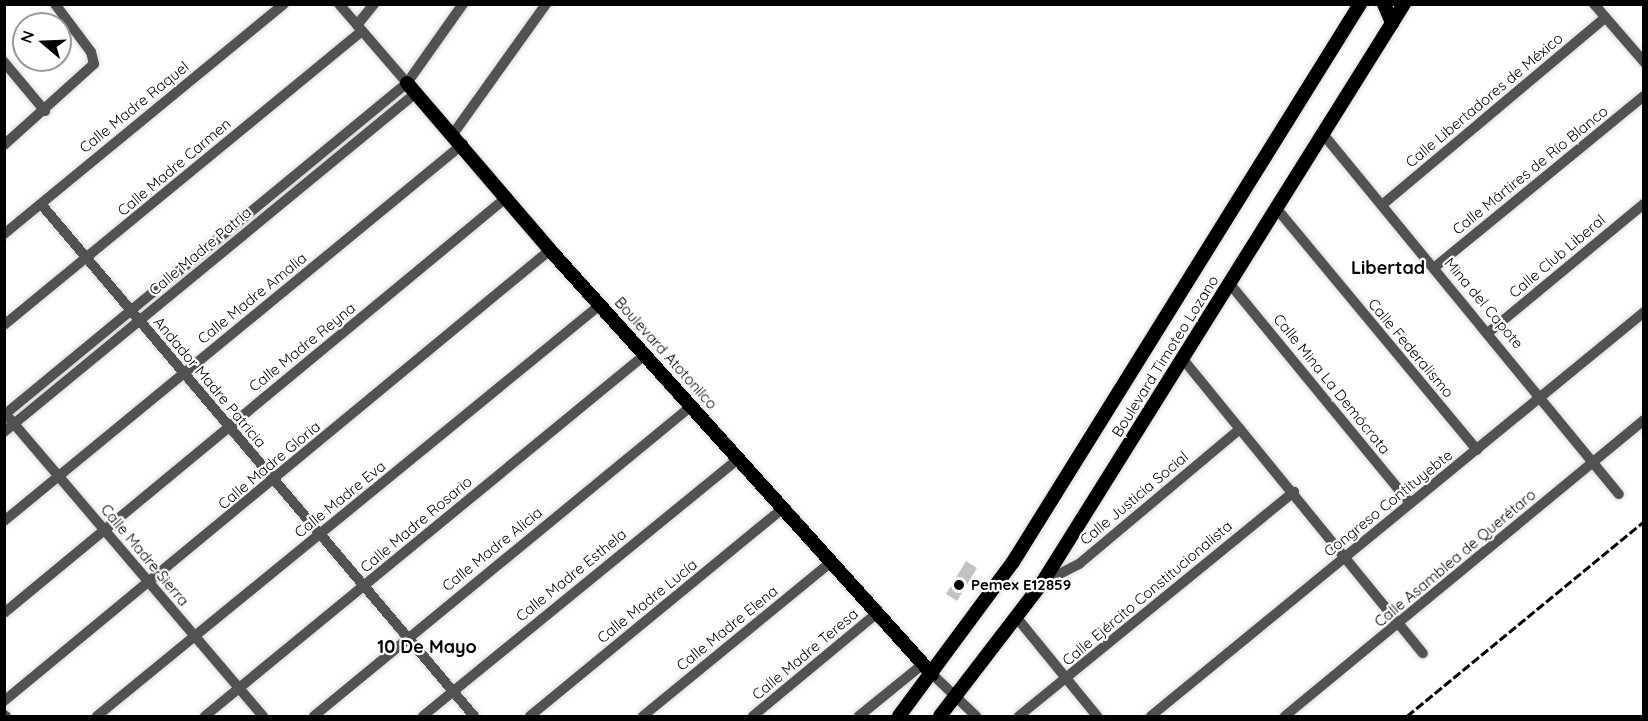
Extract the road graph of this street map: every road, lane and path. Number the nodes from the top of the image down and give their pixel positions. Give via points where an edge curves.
1 (55, 4) edge
2 (284, 4) edge
3 (339, 4) edge
4 (374, 4) edge
5 (463, 4) edge
6 (546, 4) edge
7 (1360, 4) edge
8 (1384, 4) edge
9 (1404, 4) edge
10 (1594, 4) edge
11 (1605, 18) junction
12 (1392, 23) junction
13 (360, 28) junction
14 (4, 62) edge
15 (1644, 62) edge
16 (412, 88) junction
17 (1644, 96) edge
18 (45, 111) junction
19 (1323, 134) junction
20 (458, 139) junction
21 (4, 145) edge
22 (507, 197) junction
23 (41, 204) junction
24 (1644, 204) edge
25 (1382, 205) junction
26 (1277, 208) junction
27 (4, 234) edge
28 (550, 250) junction
29 (88, 259) junction
30 (1435, 267) junction
31 (1230, 284) junction
32 (601, 304) junction
33 (131, 311) junction
34 (1644, 312) edge
35 (139, 322) junction
36 (4, 325) edge
37 (1490, 332) junction
38 (646, 354) junction
39 (1182, 358) junction
40 (185, 372) junction
41 (1541, 396) junction
42 (691, 406) junction
43 (5, 414) edge
44 (1644, 420) edge
45 (15, 424) junction
46 (228, 427) junction
47 (1240, 429) junction
48 (4, 432) edge
49 (1477, 450) junction
50 (739, 458) junction
51 (1594, 461) junction
52 (59, 476) junction
53 (273, 481) junction
54 (1294, 492) junction
55 (1619, 494) dead end
56 (1410, 503) junction
57 (783, 508) junction
58 (4, 521) edge
59 (104, 530) junction
60 (320, 535) junction
61 (1346, 555) junction
62 (830, 563) junction
63 (149, 583) junction
64 (1042, 583) junction
65 (366, 586) junction
66 (4, 613) edge
67 (876, 614) junction
68 (1017, 618) junction
69 (1400, 624) junction
70 (194, 637) junction
71 (406, 638) junction
72 (1423, 653) dead end
73 (927, 669) junction
74 (1067, 679) junction
75 (238, 689) junction
76 (452, 692) junction
77 (957, 695) junction
78 (4, 701) edge
79 (97, 717) edge
80 (205, 717) edge
81 (263, 717) edge
82 (314, 717) edge
83 (423, 717) edge
84 (474, 717) edge
85 (530, 717) edge
86 (643, 717) edge
87 (753, 717) edge
88 (859, 717) edge
89 (899, 717) edge
90 (940, 717) edge
91 (976, 717) edge
92 (1019, 717) edge
93 (1097, 717) edge
94 (1151, 717) edge
95 (1285, 717) edge

1 - 18 street via 91,52 94,64
2 - 23 street, Calle Madre Raquel
3 - 13 street, Boulevard Atotonilco
4 - 13 street, Calle Madre Carmen
5 - 16 street
6 - 20 street, Calle Madre Amalia
7 - 73 main road, Boulevard Timoteo Lozano via 1013,562
8 - 12 main road
9 - 12 main road, Boulevard Timoteo Lozano
10 - 11 street
11 - 15 street
11 - 25 street, Calle Libertadores de México
12 - 19 main road, Boulevard Timoteo Lozano
13 - 16 street, Boulevard Atotonilco
13 - 29 street, Calle Madre Carmen
14 - 18 street
16 - 20 main road, Boulevard Atotonilco
16 - 33 street, Calle Madre Patria
16 - 35 street, Calle Madre Patria
17 - 30 street, Calle Mártires de Río Blanco
18 - 21 street
19 - 25 street, Mina del Capote
19 - 26 main road, Boulevard Timoteo Lozano
20 - 22 main road, Boulevard Atotonilco
20 - 40 street, Calle Madre Amalia
22 - 28 main road, Boulevard Atotonilco
22 - 46 street, Calle Madre Reyna
23 - 27 street, Calle Madre Raquel
23 - 29 street, Andador Madre Patricia
24 - 37 street, Calle Club Liberal
25 - 30 street, Mina del Capote
26 - 31 main road, Boulevard Timoteo Lozano
26 - 49 street, Calle Federalismo
28 - 32 main road, Boulevard Atotonilco
28 - 53 street, Calle Madre Gloria
29 - 33 street, Andador Madre Patricia
29 - 36 street, Calle Madre Carmen
30 - 37 street, Mina del Capote
31 - 39 main road, Boulevard Timoteo Lozano
31 - 56 street, Calle Mina La Demócrata
32 - 38 main road, Boulevard Atotonilco
32 - 60 street, Calle Madre Eva
33 - 35 street, Andador Madre Patricia
33 - 43 street, Calle Madre Patria
34 - 41 street, Congreso Contituyebte
35 - 40 street, Andador Madre Patricia
35 - 45 street, Calle Madre Patria
37 - 41 street, Mina del Capote
38 - 42 main road, Boulevard Atotonilco
38 - 65 street, Calle Madre Rosario
39 - 47 street
39 - 64 main road, Boulevard Timoteo Lozano
40 - 46 street, Andador Madre Patricia
40 - 52 street, Calle Madre Amalia
41 - 49 street, Congreso Contituyebte
41 - 51 street, Mina del Capote
42 - 50 main road, Boulevard Atotonilco
42 - 71 street, Calle Madre Alicia
43 - 45 street, Calle Madre Sierra
44 - 51 street, Calle Asamblea de Querétaro
45 - 48 street, Calle Madre Patria
45 - 52 street, Calle Madre Sierra
46 - 53 street, Andador Madre Patricia
46 - 59 street, Calle Madre Reyna
47 - 54 street
47 - 64 street, Calle Justicia Social via 1079,564
49 - 56 street, Congreso Contituyebte
50 - 57 main road, Boulevard Atotonilco
50 - 76 street, Calle Madre Esthela
51 - 55 street, Mina del Capote
51 - 69 street, Calle Asamblea de Querétaro
52 - 58 street, Calle Madre Amalia
52 - 59 street, Calle Madre Sierra
53 - 60 street, Andador Madre Patricia
53 - 63 street, Calle Madre Gloria
54 - 61 street
54 - 74 street, Calle Ejército Constitucionalista
56 - 61 street, Congreso Contituyebte
57 - 62 main road, Boulevard Atotonilco
57 - 85 street, Calle Madre Lucía
59 - 63 street, Calle Madre Sierra
59 - 66 street, Calle Madre Reyna
60 - 65 street, Andador Madre Patricia
60 - 70 street, Calle Madre Eva
61 - 69 street
61 - 94 street, Congreso Contituyebte
62 - 67 main road, Boulevard Atotonilco
62 - 86 street, Calle Madre Elena
63 - 70 street, Calle Madre Sierra
63 - 78 street, Calle Madre Gloria
64 - 68 main road, Boulevard Timoteo Lozano
65 - 71 street, Andador Madre Patricia
65 - 75 street, Calle Madre Rosario
67 - 73 main road, Boulevard Atotonilco
67 - 87 street, Calle Madre Teresa
68 - 74 street
68 - 77 main road, Boulevard Timoteo Lozano
69 - 72 street
69 - 95 street, Calle Asamblea de Querétaro
70 - 75 street, Calle Madre Sierra
70 - 79 street, Calle Madre Eva
71 - 76 street, Andador Madre Patricia
71 - 82 street, Calle Madre Alicia
73 - 77 street, Boulevard Atotonilco
73 - 88 street
73 - 89 main road, Boulevard Timoteo Lozano
74 - 92 street, Calle Ejército Constitucionalista
74 - 93 street
75 - 80 street, Calle Madre Rosario
75 - 81 street, Calle Madre Sierra
76 - 83 street, Calle Madre Esthela
76 - 84 street, Andador Madre Patricia
77 - 90 main road, Boulevard Timoteo Lozano
77 - 91 street, Boulevard Atotonilco

